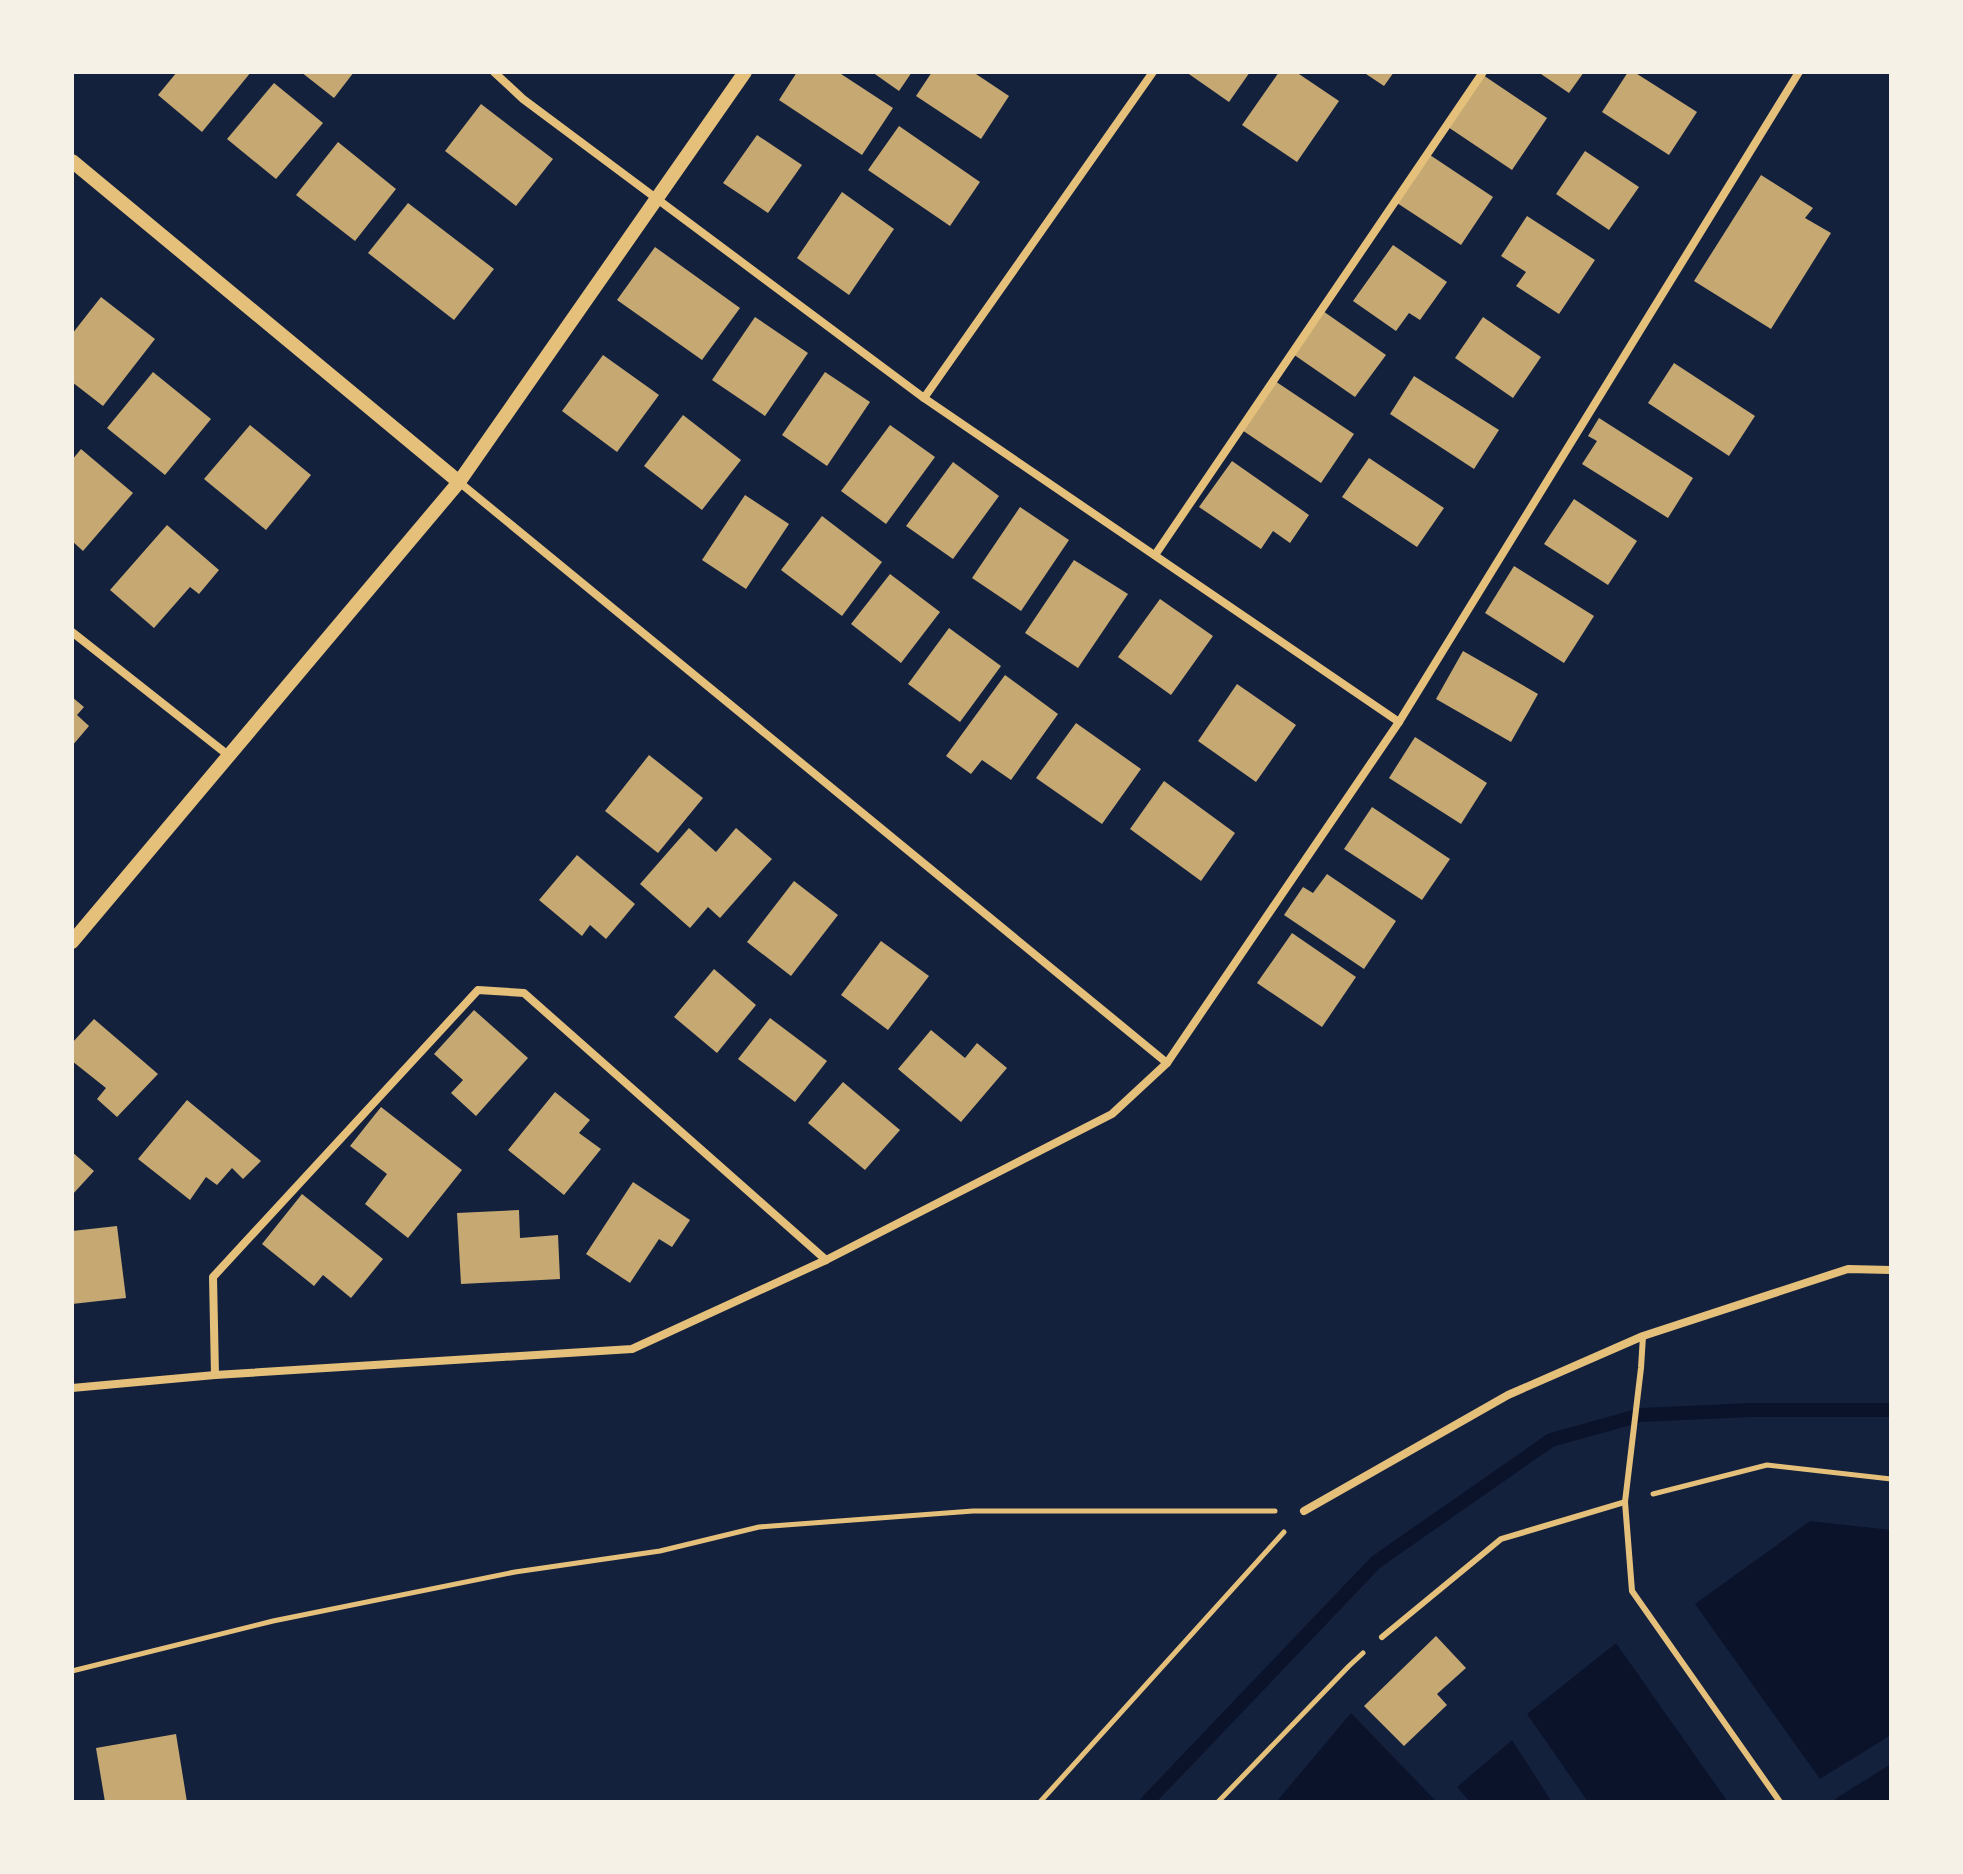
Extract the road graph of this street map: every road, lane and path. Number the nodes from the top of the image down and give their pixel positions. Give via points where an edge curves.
1 (494, 72) edge
2 (745, 72) edge
3 (1153, 72) edge
4 (1483, 72) edge
5 (1799, 72) edge
6 (72, 161) edge
7 (656, 199) junction
8 (924, 398) junction
9 (459, 482) junction
10 (1155, 555) junction
11 (72, 632) edge
12 (1399, 722) junction
13 (228, 755) junction
14 (72, 942) edge
15 (1167, 1063) junction
16 (826, 1260) junction
17 (1891, 1270) edge
18 (1643, 1336) junction
19 (215, 1375) junction
20 (72, 1388) edge
21 (1891, 1479) edge
22 (1625, 1502) junction
23 (1304, 1511) junction
24 (1382, 1637) joint
25 (72, 1671) edge
26 (1040, 1802) edge
27 (1218, 1802) edge
28 (1780, 1802) edge

1 - 7 street
2 - 7 street
3 - 8 street
4 - 10 street
5 - 12 street
6 - 9 street
7 - 8 street
7 - 9 street
8 - 10 street
9 - 13 street
9 - 15 street
10 - 12 street
11 - 13 street
12 - 15 street
13 - 14 street
15 - 16 street via 1112,1114
16 - 19 street via 632,1349
16 - 19 street via 524,993 478,990 213,1277
17 - 18 street via 1848,1269
18 - 22 lane
18 - 23 street via 1508,1395
19 - 20 street
21 - 22 path via 1767,1465
22 - 24 lane via 1501,1539
22 - 28 lane via 1632,1591
23 - 25 path via 973,1511 759,1527 660,1551 515,1572 273,1621
23 - 26 path
24 - 27 path

